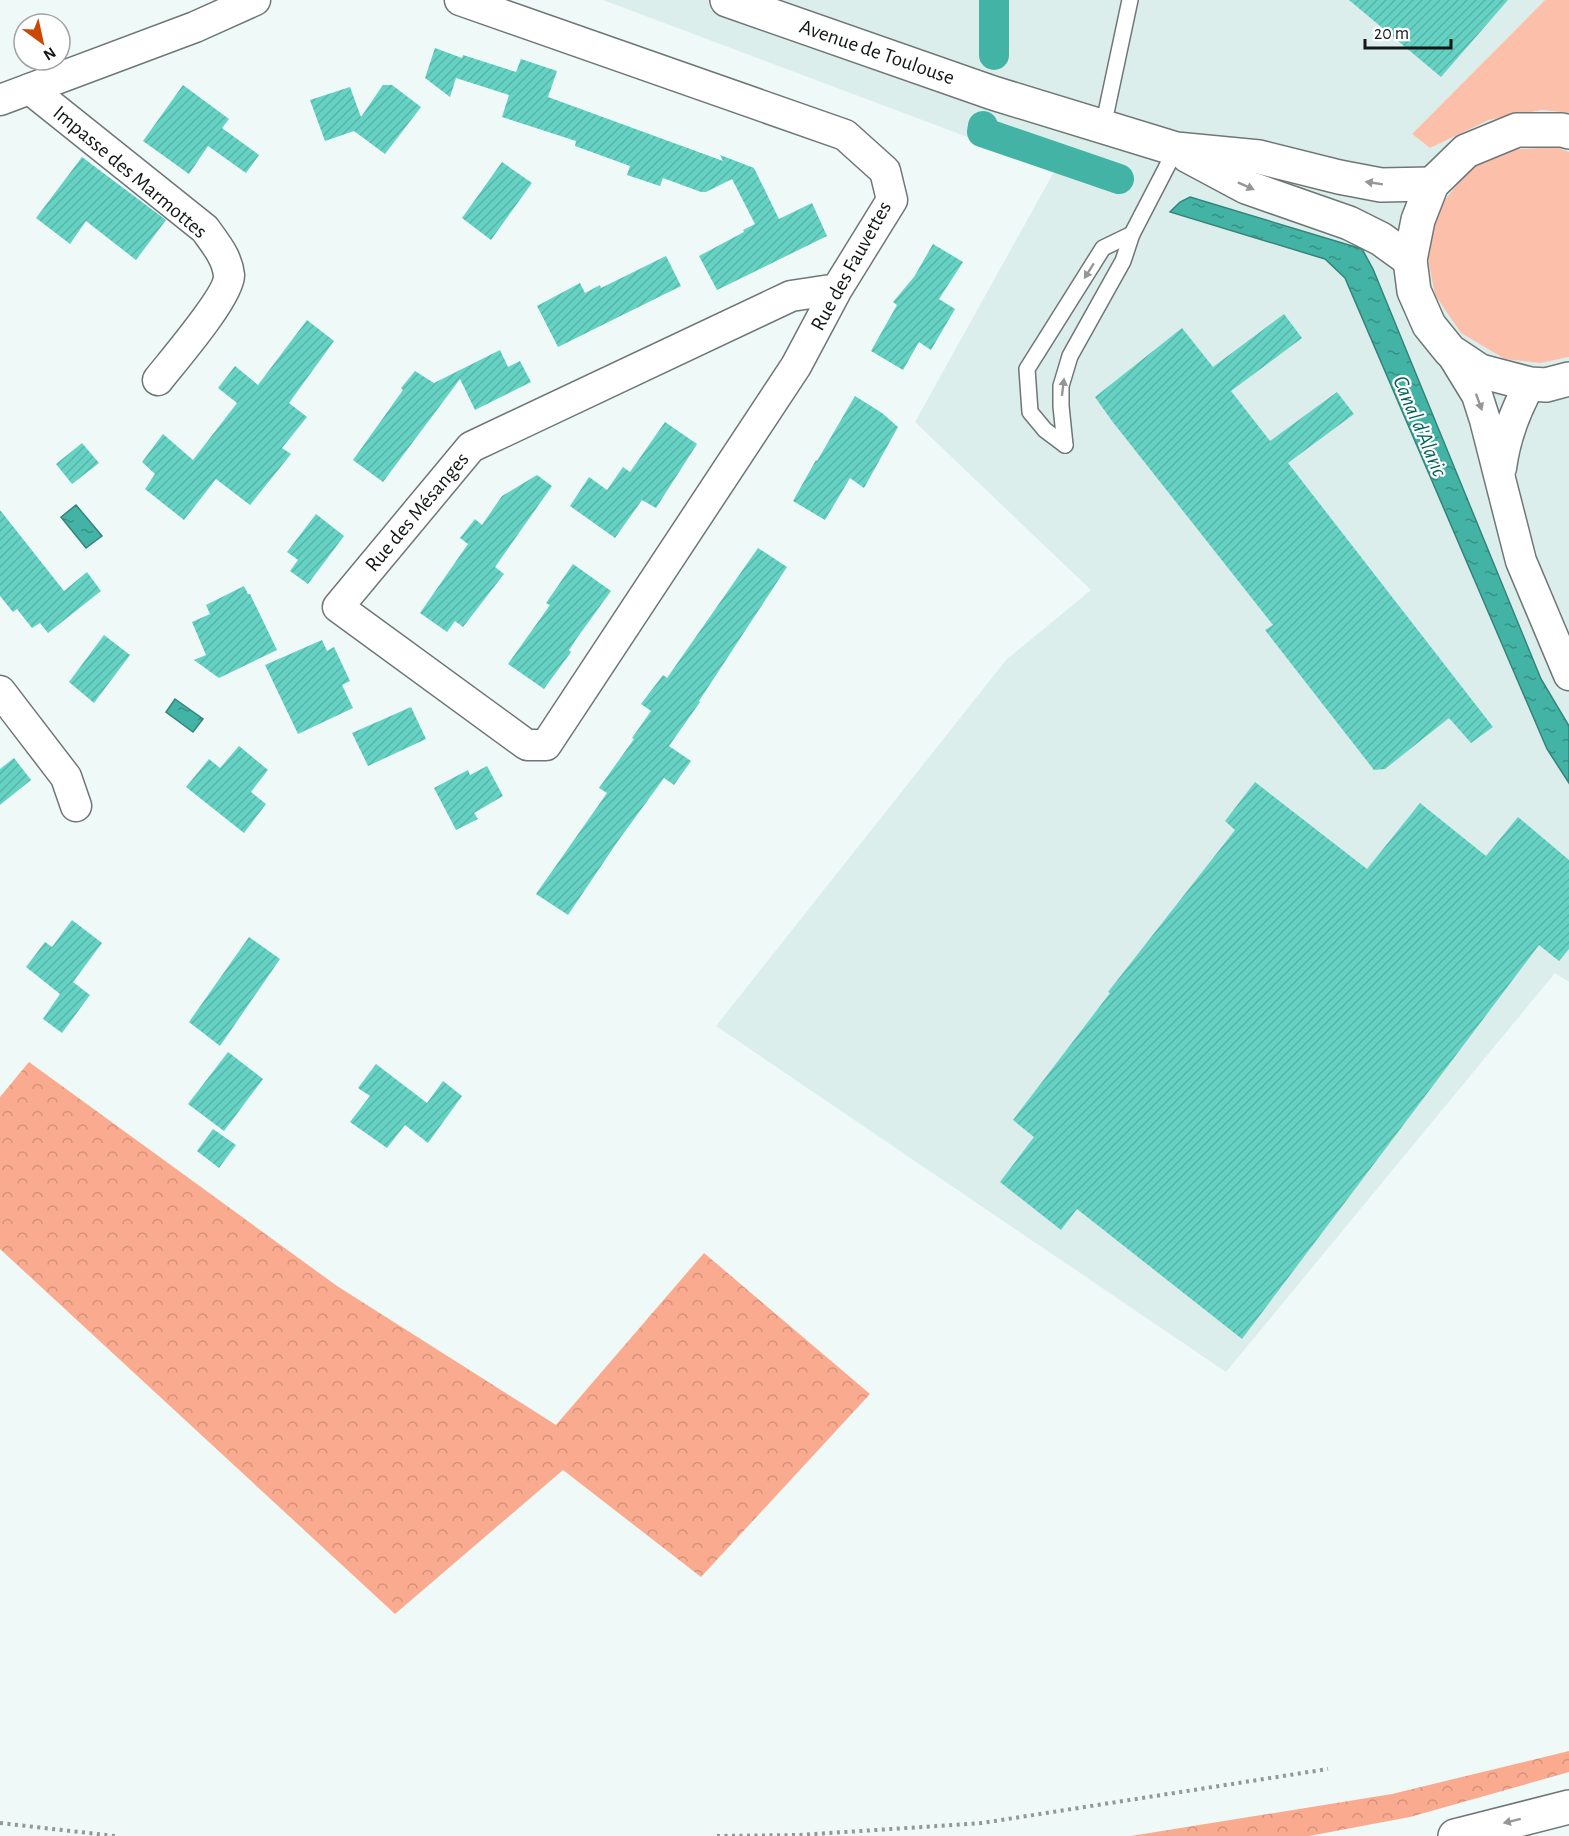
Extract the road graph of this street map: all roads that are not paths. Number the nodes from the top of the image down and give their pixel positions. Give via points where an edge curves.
1 (255, 0) edge
2 (460, 0) edge
3 (727, 0) edge
4 (1130, 0) edge
5 (30, 89) junction
6 (0, 100) edge
7 (1103, 127) junction
8 (1569, 132) edge
9 (1176, 149) junction
10 (1432, 184) junction
11 (1132, 234) junction
12 (1410, 260) junction
13 (837, 289) junction
14 (1450, 351) junction
15 (1569, 379) edge
16 (158, 380) dead end
17 (1530, 384) junction
18 (1500, 480) junction
19 (1569, 675) edge
20 (0, 691) edge
21 (546, 745) joint
22 (76, 806) dead end
23 (1569, 1807) edge
24 (1455, 1836) edge

1 - 5 street via 195,27
2 - 13 street, Rue des Fauvettes via 845,135 885,171 892,200
3 - 7 main road, Avenue de Toulouse
4 - 7 lane
5 - 6 street
5 - 16 street, Impasse des Marmottes via 205,229 222,252 229,276 221,297
7 - 9 main road, Avenue de Toulouse
8 - 10 main road via 1517,130 1466,150
10 -> 9 main road via 1381,185 1259,157
9 - 11 lane
9 -> 12 main road via 1246,187 1382,239
10 - 12 main road via 1418,220
11 -> 11 lane via 1102,248 1027,369 1030,412 1065,445 1061,386 1070,356 1123,261
12 - 14 main road via 1414,291 1425,317
13 - 21 street, Rue des Fauvettes via 796,366
13 - 21 street, Rue des Mésanges via 791,296 471,447 338,607 527,745
14 - 17 main road via 1480,371
14 -> 18 street via 1477,395
15 - 17 main road via 1546,385
17 - 18 street via 1515,412 1504,447
18 - 19 street via 1521,561
20 - 22 street via 66,777
23 -> 24 main road

